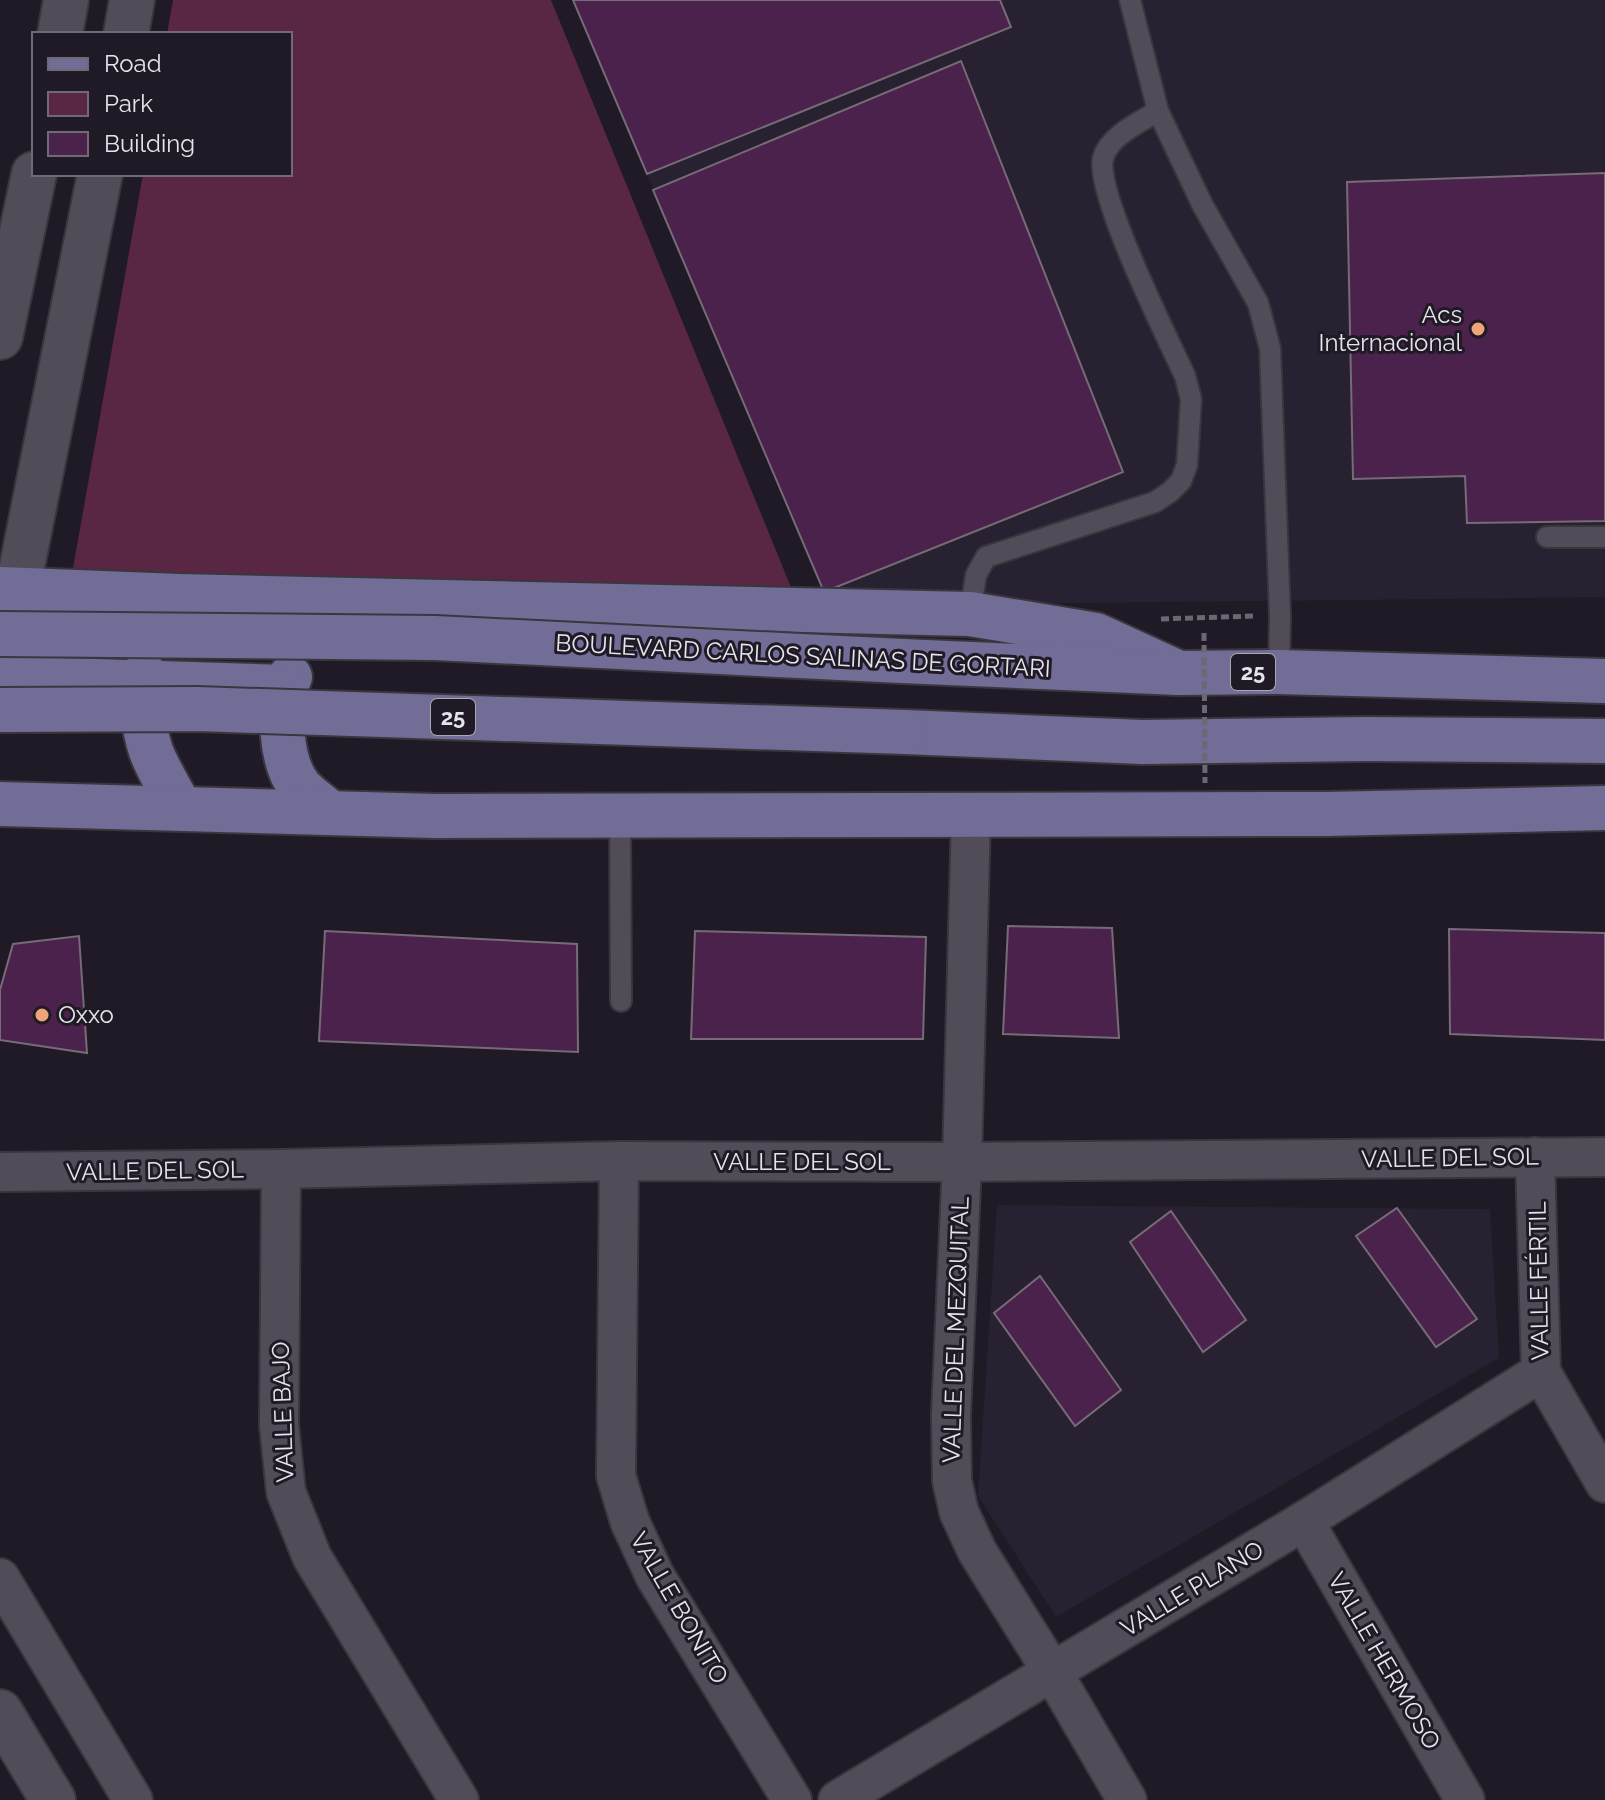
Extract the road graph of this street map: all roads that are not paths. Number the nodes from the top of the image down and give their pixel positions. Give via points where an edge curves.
1 (66, 0) edge
2 (132, 0) edge
3 (1130, 0) edge
4 (60, 32) edge
5 (126, 32) edge
6 (1158, 111) junction
7 (34, 176) edge
8 (100, 176) edge
9 (0, 337) edge
10 (1547, 537) dead end
11 (1605, 537) edge
12 (8, 590) edge
13 (179, 596) junction
14 (341, 599) junction
15 (970, 614) junction
16 (0, 634) edge
17 (1279, 672) junction
18 (1179, 673) junction
19 (1605, 681) edge
20 (142, 682) junction
21 (285, 687) junction
22 (0, 689) edge
23 (1605, 741) edge
24 (0, 804) edge
25 (180, 808) junction
26 (1605, 808) edge
27 (329, 812) junction
28 (971, 814) junction
29 (620, 815) junction
30 (621, 1001) dead end
31 (1535, 1157) junction
32 (1605, 1157) edge
33 (619, 1161) junction
34 (962, 1162) junction
35 (281, 1169) junction
36 (0, 1172) edge
37 (1541, 1372) junction
38 (1605, 1483) edge
39 (1304, 1521) junction
40 (0, 1578) edge
41 (1053, 1673) junction
42 (0, 1712) edge
43 (53, 1800) edge
44 (133, 1800) edge
45 (459, 1800) edge
46 (792, 1800) edge
47 (838, 1800) edge
48 (1127, 1800) edge
49 (1465, 1800) edge

1 - 4 main road
2 - 5 main road
3 - 6 lane
6 - 15 lane via 1112,142 1103,159 1104,180 1118,226 1185,376 1191,399 1187,465 1181,481 1155,502 986,557 976,575
6 - 17 lane via 1258,303 1270,348
7 - 9 main road
8 - 12 main road
10 - 11 lane
12 - 13 main road
12 - 22 main road
13 - 14 main road
13 - 20 main road via 155,637
14 - 15 main road
14 - 21 main road via 308,637
15 - 18 main road via 1096,635
16 - 18 main road, BOULEVARD CARLOS SALINAS DE GORTARI / 25, bridge via 435,638
17 - 18 main road, BOULEVARD CARLOS SALINAS DE GORTARI / 25
17 - 19 main road, BOULEVARD CARLOS SALINAS DE GORTARI / 25
20 - 21 main road
20 - 22 main road
20 - 25 main road via 151,751
21 - 27 main road via 281,712 286,755 299,786
22 - 23 main road, 25, bridge via 197,709 1142,742
24 - 25 main road
25 - 27 main road
26 - 28 main road
27 - 29 main road
28 - 29 main road
28 - 34 street, VALLE DEL MEZQUITAL
29 - 30 lane
31 - 32 street, VALLE DEL SOL
31 - 34 street, VALLE DEL SOL
31 - 37 street, VALLE FÉRTIL
33 - 34 street, VALLE DEL SOL
33 - 35 street, VALLE DEL SOL
33 - 46 street, VALLE BONITO via 616,1476 655,1576
34 - 41 street, VALLE DEL MEZQUITAL via 952,1481 977,1551
35 - 36 street, VALLE DEL SOL
35 - 45 street, VALLE BAJO via 279,1425 286,1492 312,1557
37 - 38 street, VALLE FÉRTIL
37 - 39 street, VALLE PLANO
39 - 41 street, VALLE PLANO
39 - 49 street, VALLE HERMOSO
40 - 44 street
41 - 47 street, VALLE PLANO
41 - 48 street, VALLE DEL MEZQUITAL
42 - 43 main road

